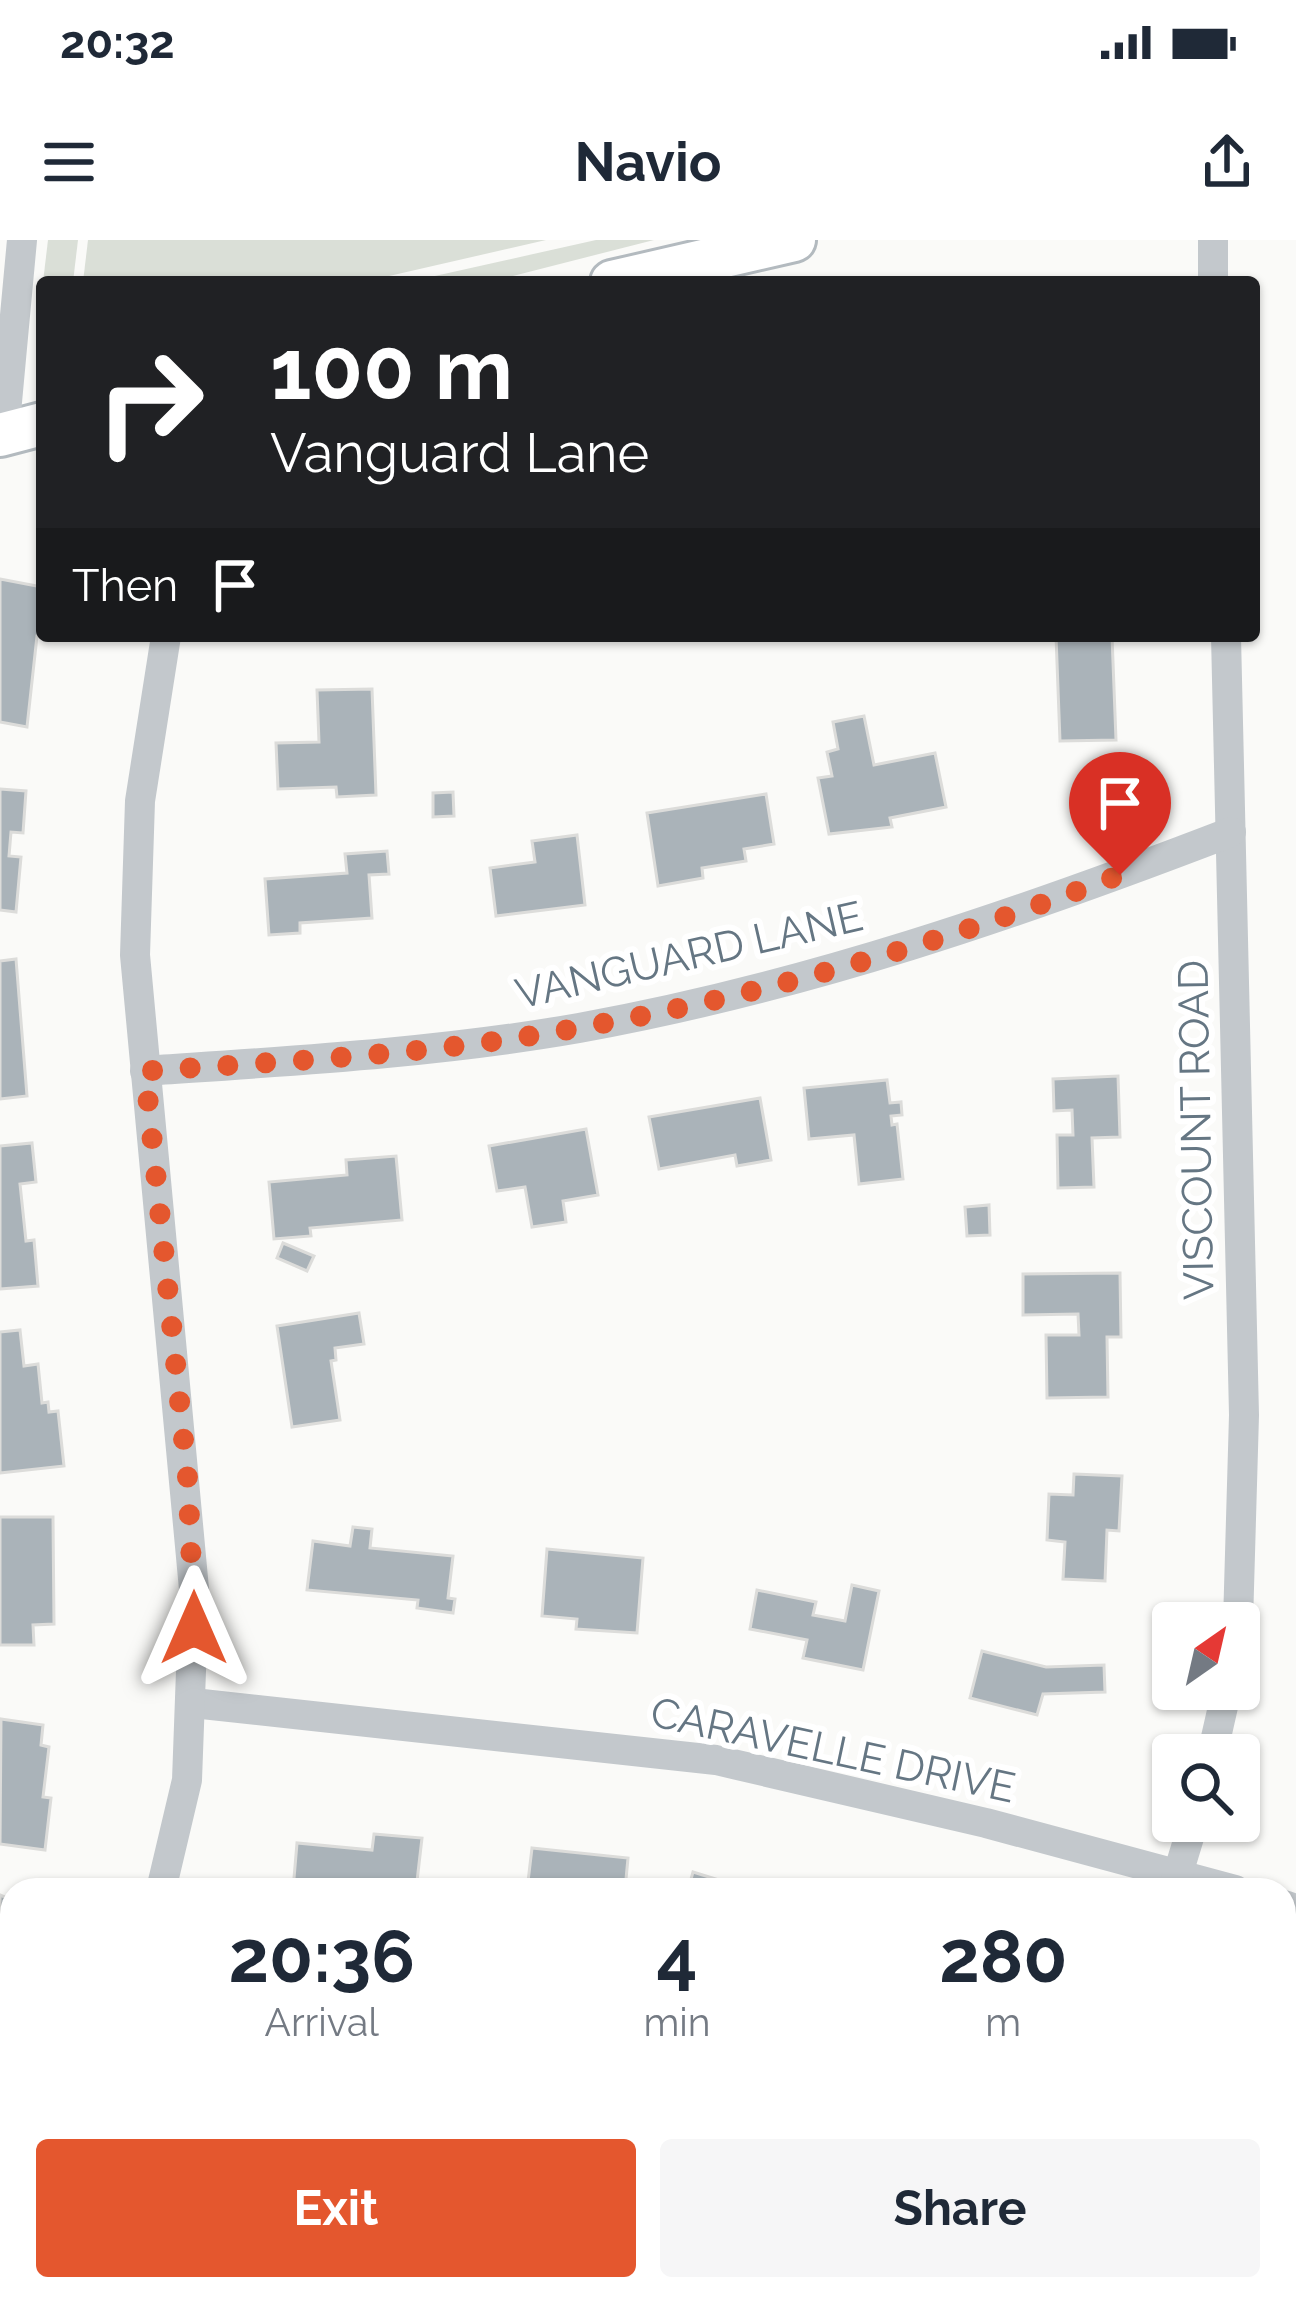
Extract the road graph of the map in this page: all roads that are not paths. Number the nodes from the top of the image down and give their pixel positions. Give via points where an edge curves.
1 (22, 240) edge
2 (794, 240) edge
3 (1213, 240) edge
4 (638, 276) edge
5 (1213, 276) edge
6 (15, 431) edge
7 (165, 642) edge
8 (1226, 642) edge
9 (1232, 832) junction
10 (145, 1071) junction
11 (1239, 1602) edge
12 (193, 1703) junction
13 (1187, 1842) edge
14 (164, 1878) edge
15 (1164, 1878) edge
16 (1176, 1878) edge

1 - 6 street
2 - 4 main road
3 - 5 street
7 - 10 street via 135,878
8 - 9 street, VISCOUNT ROAD
9 - 10 street, VANGUARD LANE via 924,943 688,1006 485,1042
9 - 11 street, VISCOUNT ROAD via 1244,1415
10 - 12 street via 193,1551
12 - 14 street via 187,1780
12 - 15 street, CARAVELLE DRIVE via 716,1760
13 - 16 street

